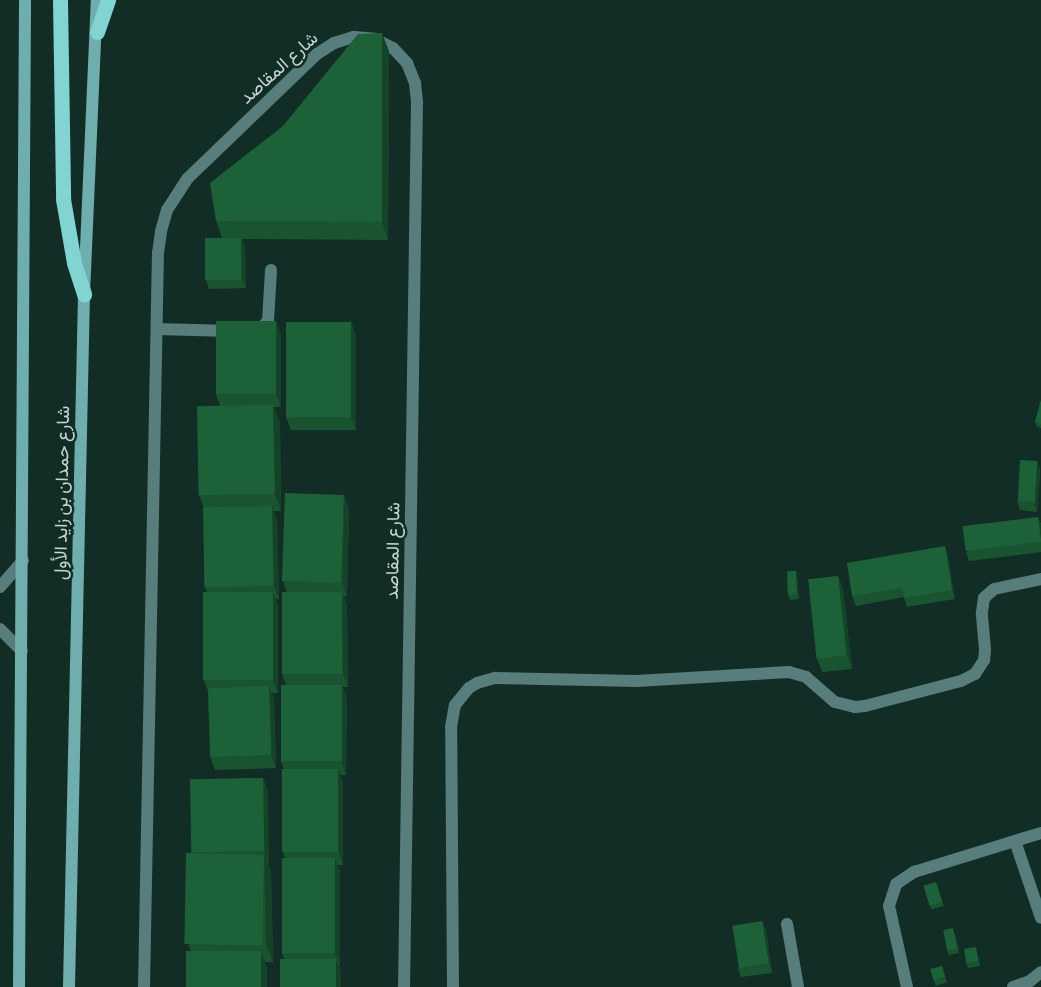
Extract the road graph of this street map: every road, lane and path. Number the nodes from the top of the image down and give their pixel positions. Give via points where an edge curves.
1 (25, 0) edge
2 (60, 0) edge
3 (97, 0) edge
4 (108, 0) edge
5 (97, 32) junction
6 (271, 270) dead end
7 (84, 294) junction
8 (157, 329) junction
9 (23, 561) junction
10 (1041, 579) edge
11 (0, 587) edge
12 (0, 629) edge
13 (22, 651) junction
14 (1041, 832) edge
15 (1015, 841) junction
16 (1041, 918) edge
17 (787, 924) dead end
18 (1041, 972) edge
19 (18, 987) edge
20 (69, 987) edge
21 (144, 987) edge
22 (404, 987) edge
23 (453, 987) edge
24 (798, 987) edge
25 (908, 987) edge
26 (1013, 987) edge

1 - 9 main road, شارع حمدان بن زايد الأول
2 - 7 main road via 63,199 74,263
3 - 5 main road, شارع حمدان بن زايد الأول
4 - 5 main road
5 - 7 main road, شارع حمدان بن زايد الأول
6 - 8 street via 269,316 261,329
7 - 20 main road, شارع حمدان بن زايد الأول
8 - 21 street, شارع المقاصد
8 - 22 street, شارع المقاصد via 161,231 167,210 188,178 317,54 334,43 354,37 375,39 393,48 407,63 417,102
9 - 11 street
9 - 13 main road, شارع حمدان بن زايد الأول
10 - 23 street via 994,589 984,598 984,660 975,674 865,706 835,702 806,677 789,672 637,681 495,678 469,688 455,705 451,727
12 - 13 street
13 - 19 main road, شارع حمدان بن زايد الأول
14 - 15 street
15 - 16 street
15 - 25 street via 914,872 896,884 890,906
17 - 24 street
18 - 26 street

